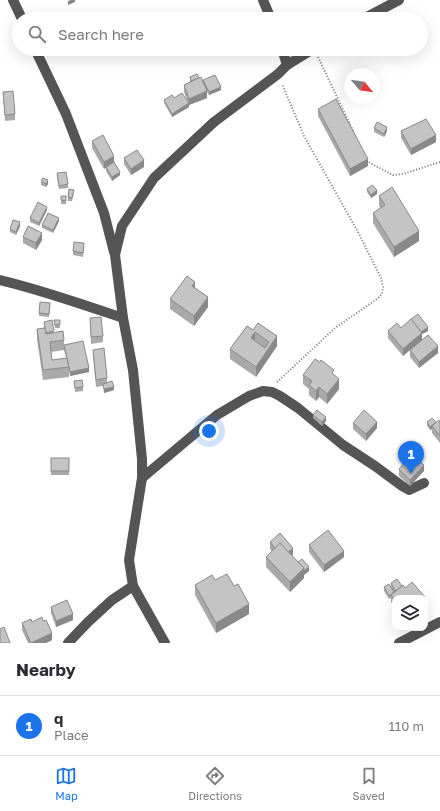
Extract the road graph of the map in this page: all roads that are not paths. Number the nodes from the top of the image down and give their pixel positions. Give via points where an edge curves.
1 (13, 0) edge
2 (263, 0) edge
3 (399, 0) edge
4 (19, 12) edge
5 (268, 12) edge
6 (376, 12) edge
7 (38, 56) edge
8 (284, 56) edge
9 (306, 56) edge
10 (287, 65) junction
11 (115, 255) junction
12 (0, 280) edge
13 (123, 318) junction
14 (142, 478) junction
15 (424, 483) dead end
16 (133, 586) junction
17 (440, 622) edge
18 (405, 642) edge
19 (68, 643) edge
20 (165, 643) edge

1 - 4 street
2 - 5 street
3 - 6 street
7 - 11 street via 66,114 104,213
8 - 10 street
9 - 10 street
10 - 11 street via 214,122 154,178 122,226
11 - 13 street
12 - 13 street
13 - 14 street via 133,370
14 - 15 street via 217,415 249,396 264,391 272,392 298,408 402,486 409,490
14 - 16 street via 129,560
16 - 19 street via 112,600
16 - 20 street
17 - 18 street

